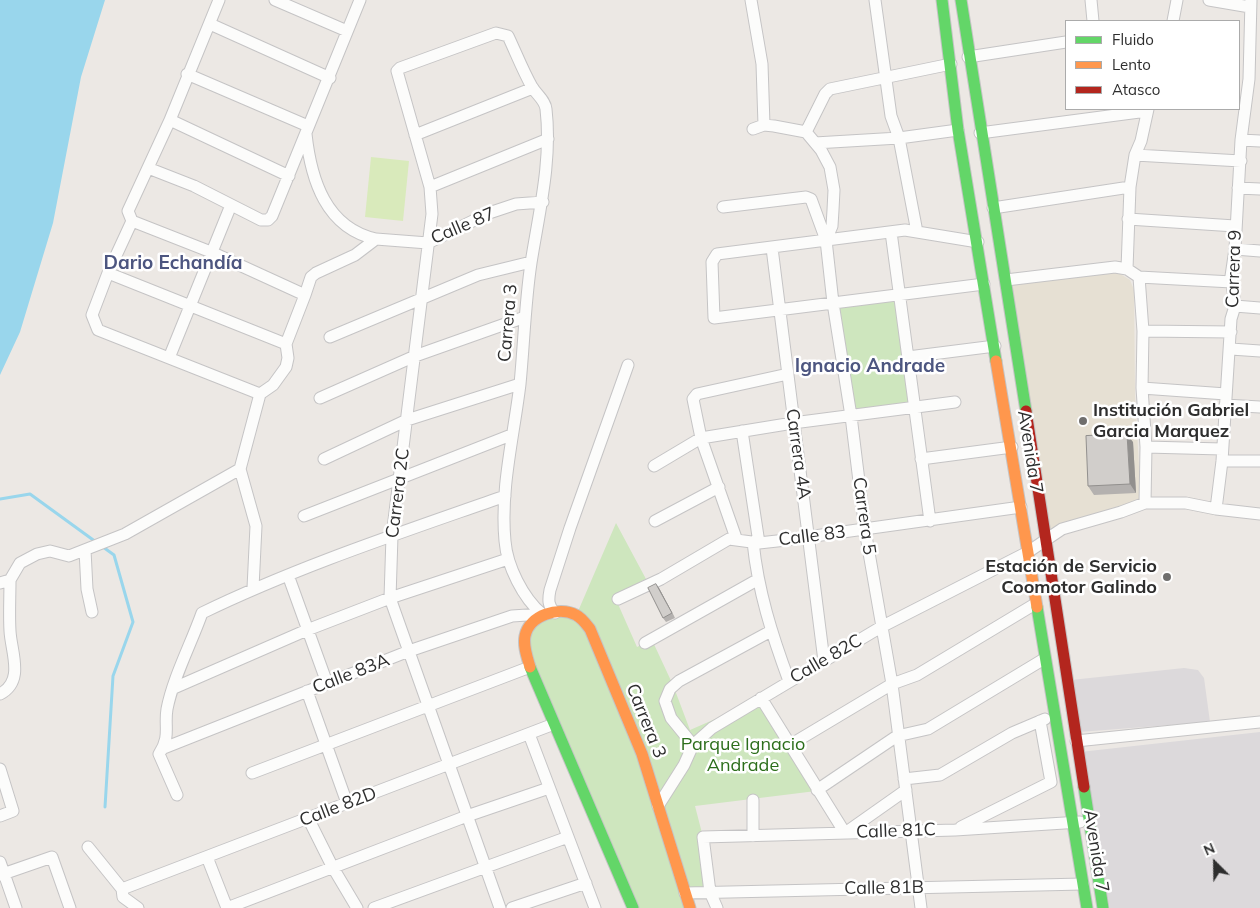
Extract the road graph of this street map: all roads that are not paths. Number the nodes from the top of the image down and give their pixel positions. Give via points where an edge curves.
1 (219, 0) edge
2 (275, 0) edge
3 (360, 0) edge
4 (751, 0) edge
5 (875, 0) edge
6 (942, 0) edge
7 (961, 0) edge
8 (1091, 0) edge
9 (1177, 0) edge
10 (1209, 0) edge
11 (1250, 3) edge
12 (1094, 20) edge
13 (1172, 20) edge
14 (210, 24) junction
15 (347, 31) junction
16 (1255, 31) edge
17 (1065, 42) edge
18 (1245, 55) edge
19 (968, 57) junction
20 (951, 64) junction
21 (400, 68) joint
22 (187, 74) junction
23 (886, 76) junction
24 (330, 78) junction
25 (1254, 79) edge
26 (533, 88) junction
27 (1242, 104) edge
28 (1148, 110) edge
29 (170, 120) junction
30 (764, 125) junction
31 (307, 128) junction
32 (753, 129) dead end
33 (958, 130) junction
34 (806, 132) junction
35 (980, 133) junction
36 (415, 135) junction
37 (899, 138) junction
38 (548, 139) junction
39 (1241, 140) junction
40 (1260, 141) edge
41 (815, 143) junction
42 (1135, 154) junction
43 (1241, 161) junction
44 (148, 168) junction
45 (289, 176) junction
46 (1130, 187) junction
47 (430, 188) junction
48 (1238, 188) junction
49 (1260, 189) edge
50 (543, 202) junction
51 (231, 205) junction
52 (723, 207) dead end
53 (994, 208) junction
54 (130, 216) junction
55 (1128, 219) junction
56 (1235, 226) junction
57 (891, 232) junction
58 (917, 232) junction
59 (376, 239) junction
60 (826, 240) junction
61 (978, 242) junction
62 (428, 243) junction
63 (772, 248) junction
64 (1235, 250) junction
65 (1260, 251) edge
66 (212, 252) junction
67 (531, 262) junction
68 (1127, 269) junction
69 (108, 273) junction
70 (1139, 277) junction
71 (1006, 280) junction
72 (1232, 282) junction
73 (984, 284) junction
74 (305, 296) junction
75 (899, 296) junction
76 (420, 299) junction
77 (833, 303) junction
78 (1235, 306) junction
79 (191, 307) junction
80 (1260, 308) edge
81 (779, 309) junction
82 (525, 317) junction
83 (1143, 331) junction
84 (1231, 332) junction
85 (330, 337) dead end
86 (286, 344) junction
87 (995, 346) junction
88 (1231, 349) junction
89 (1260, 351) edge
90 (415, 356) junction
91 (908, 357) junction
92 (169, 358) junction
93 (628, 365) dead end
94 (788, 374) junction
95 (520, 384) junction
96 (1142, 388) junction
97 (260, 394) junction
98 (320, 398) dead end
99 (1226, 400) junction
100 (955, 402) dead end
101 (1260, 407) edge
102 (914, 408) junction
103 (851, 416) junction
104 (407, 420) junction
105 (793, 423) junction
106 (742, 431) junction
107 (511, 435) junction
108 (701, 438) junction
109 (1012, 446) junction
110 (1146, 447) junction
111 (1222, 455) junction
112 (324, 459) dead end
113 (921, 459) junction
114 (1260, 461) edge
115 (654, 466) dead end
116 (240, 469) junction
117 (399, 479) junction
118 (719, 486) junction
119 (506, 496) junction
120 (1145, 503) junction
121 (1021, 507) junction
122 (1216, 509) junction
123 (1260, 514) edge
124 (304, 516) dead end
125 (930, 520) junction
126 (655, 521) dead end
127 (865, 530) junction
128 (392, 536) junction
129 (810, 537) junction
130 (736, 538) junction
131 (1044, 541) junction
132 (756, 543) junction
133 (85, 550) junction
134 (1028, 552) junction
135 (508, 559) junction
136 (288, 575) junction
137 (757, 580) junction
138 (5, 582) edge
139 (253, 588) junction
140 (390, 598) junction
141 (618, 599) dead end
142 (1035, 604) junction
143 (92, 612) dead end
144 (555, 613) junction
145 (542, 614) junction
146 (881, 627) junction
147 (307, 630) junction
148 (771, 631) junction
149 (5, 636) edge
150 (645, 643) dead end
151 (409, 651) junction
152 (1044, 659) junction
153 (824, 661) junction
154 (530, 667) junction
155 (788, 681) junction
156 (327, 683) junction
157 (892, 684) junction
158 (174, 688) junction
159 (307, 691) junction
160 (0, 694) edge
161 (761, 698) junction
162 (428, 705) junction
163 (1054, 717) junction
164 (1040, 721) junction
165 (1260, 722) edge
166 (554, 724) junction
167 (529, 734) junction
168 (897, 736) junction
169 (1076, 741) junction
170 (326, 743) junction
171 (693, 745) junction
172 (790, 745) junction
173 (164, 748) junction
174 (449, 764) junction
175 (0, 769) edge
176 (252, 773) dead end
177 (905, 785) junction
178 (549, 788) junction
179 (817, 790) junction
180 (177, 795) dead end
181 (753, 800) dead end
182 (347, 803) junction
183 (658, 806) junction
184 (0, 816) edge
185 (467, 816) junction
186 (308, 818) junction
187 (1089, 822) junction
188 (1074, 823) junction
189 (955, 830) junction
190 (912, 831) junction
191 (845, 833) junction
192 (753, 836) junction
193 (568, 837) junction
194 (88, 847) dead end
195 (207, 857) junction
196 (332, 866) junction
197 (485, 867) junction
198 (1, 870) edge
199 (586, 883) junction
200 (1083, 884) junction
201 (918, 887) junction
202 (122, 889) junction
203 (710, 892) junction
204 (685, 894) junction
205 (16, 908) edge
206 (70, 908) edge
207 (138, 908) edge
208 (227, 908) edge
209 (357, 908) edge
210 (374, 908) edge
211 (500, 908) edge
212 (512, 908) edge
213 (595, 908) edge
214 (633, 908) edge
215 (690, 908) edge
216 (717, 908) edge
217 (921, 908) edge
218 (1087, 908) edge
219 (1103, 908) edge

1 - 14 street
2 - 15 street
3 - 15 street
4 - 30 street via 760,48
5 - 23 street
6 - 20 main road, Avenida 7
7 - 19 main road, Avenida 7
8 - 12 street
9 - 13 street
10 - 11 street
11 - 16 street, Carrera 9
14 - 22 street
14 - 24 street
15 - 24 street
16 - 18 street, Carrera 9
17 - 19 street
18 - 25 street, Carrera 9
19 - 35 main road, Avenida 7
20 - 23 street
20 - 33 main road, Avenida 7
21 - 26 street, Carrera 3 via 496,33 508,36
21 - 36 street, Carrera 2C via 396,74
22 - 29 street
22 - 31 street
23 - 34 street via 830,89
23 - 37 street via 891,116
24 - 31 street
25 - 27 street, Carrera 9
26 - 36 street
26 - 38 street, Carrera 3 via 545,102
27 - 39 street, Carrera 9
28 - 35 street
28 - 42 street
29 - 44 street
29 - 45 street
30 - 32 street
30 - 34 street
31 - 45 street
31 - 59 street, Calle 87 via 312,173 325,203 342,224 363,236
33 - 37 street
33 - 61 main road, Avenida 7
34 - 41 street, Carrera 5
35 - 53 main road, Avenida 7
36 - 47 street, Carrera 2C
37 - 41 street
37 - 58 street
38 - 47 street
38 - 50 street, Carrera 3
39 - 40 street
39 - 43 street, Carrera 9
41 - 60 street, Carrera 5 via 826,157 834,190 832,226
42 - 43 street
42 - 46 street
43 - 48 street, Carrera 9
44 - 51 street
44 - 54 street
45 - 51 street via 268,220 261,220
46 - 53 street
46 - 55 street
47 - 62 street, Carrera 2C via 432,214
48 - 49 street
48 - 56 street, Carrera 9
50 - 62 street, Calle 87 via 516,204 489,213
50 - 67 street, Carrera 3
51 - 66 street
52 - 60 street via 811,198
53 - 71 main road, Avenida 7
54 - 66 street
54 - 69 street
55 - 56 street
55 - 68 street
56 - 64 street, Carrera 9
57 - 58 street
57 - 60 street
57 - 75 street
58 - 61 street
59 - 62 street, Calle 87
59 - 74 street via 355,255 311,277
60 - 63 street
60 - 77 street, Carrera 5
61 - 73 main road, Avenida 7
62 - 76 street, Carrera 2C
63 - 81 street, Carrera 4A
63 - 81 street via 717,254 712,262 714,318
64 - 65 street
64 - 72 street, Carrera 9
66 - 74 street
66 - 79 street
67 - 76 street via 478,275
67 - 82 street, Carrera 3
68 - 70 street
68 - 71 street via 1104,268
69 - 79 street
69 - 92 street via 92,315 98,330
70 - 72 street
70 - 83 street
71 - 131 main road, Avenida 7
72 - 78 street, Carrera 9
73 - 75 street
73 - 87 main road, Avenida 7
74 - 86 street
75 - 77 street
75 - 91 street
76 - 85 street
76 - 90 street, Carrera 2C
77 - 81 street
77 - 103 street, Carrera 5
78 - 80 street
78 - 84 street, Carrera 9
79 - 86 street
79 - 92 street
81 - 94 street, Carrera 4A
82 - 90 street
82 - 95 street, Carrera 3
83 - 84 street
83 - 96 street
84 - 88 street, Carrera 9
86 - 97 street via 286,367 273,385
87 - 91 street
87 - 109 main road, Avenida 7
88 - 89 street
88 - 99 street, Carrera 9
90 - 98 street
90 - 104 street, Carrera 2C
91 - 102 street
92 - 97 street
93 - 144 street via 550,590 550,608
94 - 105 street, Carrera 4A
94 - 108 street via 697,394 693,399
95 - 104 street
95 - 107 street, Carrera 3
96 - 99 street
96 - 110 street
97 - 116 street
99 - 101 street
99 - 111 street, Carrera 9
100 - 102 street
102 - 103 street
102 - 113 street
103 - 105 street
103 - 127 street, Carrera 5
104 - 112 street
104 - 117 street, Carrera 2C
105 - 106 street
105 - 129 street, Carrera 4A
106 - 108 street
106 - 132 street
107 - 117 street
107 - 119 street, Carrera 3
108 - 115 street
108 - 118 street
109 - 113 street
109 - 121 main road, Avenida 7
110 - 111 street
110 - 120 street
111 - 114 street
111 - 122 street, Carrera 9
113 - 125 street
116 - 133 street via 125,534
116 - 139 street via 256,526
117 - 124 street
117 - 128 street, Carrera 2C
118 - 126 street
118 - 130 street
119 - 128 street
119 - 135 street, Carrera 3
120 - 122 street via 1186,503
120 - 131 street via 1062,529
121 - 125 street, Calle 83
121 - 134 main road, Avenida 7
122 - 123 street
125 - 127 street, Calle 83
127 - 129 street, Calle 83
127 - 146 street, Carrera 5
128 - 136 street
128 - 140 street, Carrera 2C
129 - 132 street, Calle 83
129 - 153 street, Carrera 4A
130 - 132 street, Calle 83
130 - 141 street
131 - 134 street
131 - 169 main road, Avenida 7
132 - 137 street
133 - 138 street via 69,556 50,551 37,554 20,563
133 - 143 street
134 - 142 main road, Avenida 7
134 - 146 street, Calle 82C
135 - 140 street
135 - 145 street, Carrera 3 via 530,601
136 - 139 street
136 - 147 street
137 - 148 street
137 - 150 street
138 - 149 street
139 - 158 street via 202,614
140 - 147 street
140 - 151 street, Carrera 2C
142 - 152 main road, Avenida 7
142 - 157 street via 918,675
144 - 145 main road, Carrera 3
144 - 183 main road, Carrera 3 via 576,615 590,629 642,754
145 - 151 street, Calle 83A via 512,616
145 - 154 main road via 527,629 524,646
146 - 153 street, Calle 82C
146 - 157 street, Carrera 5
147 - 156 street
147 - 158 street
148 - 155 street
148 - 171 street via 670,689 665,701 671,718
149 - 160 street via 16,665 10,687
151 - 156 street, Calle 83A
151 - 162 street, Carrera 2C
152 - 163 main road, Avenida 7
152 - 168 street via 928,730
153 - 155 street, Calle 82C
154 - 162 street
154 - 166 main road
155 - 161 street, Calle 82C
156 - 159 street, Calle 83A
157 - 168 street, Carrera 5
157 - 172 street
158 - 173 street via 167,710 168,732
159 - 170 street
159 - 173 street, Calle 83A
161 - 171 street, Calle 82C via 712,728
161 - 172 street
162 - 170 street
162 - 174 street, Carrera 2C
163 - 164 street
163 - 188 main road, Avenida 7
164 - 177 street via 1012,733 940,775
164 - 189 street via 1051,782
165 - 169 street
166 - 167 street, Calle 82D
166 - 214 main road
167 - 174 street, Calle 82D
167 - 178 street
168 - 177 street, Carrera 5
168 - 179 street
169 - 187 main road, Avenida 7
170 - 176 street
170 - 182 street
171 - 183 street, Calle 82C
172 - 179 street
173 - 180 street via 159,754
174 - 182 street, Calle 82D
174 - 185 street, Carrera 2C
175 - 184 street via 13,811
177 - 190 street, Carrera 5
177 - 191 street
178 - 185 street
178 - 193 street
179 - 191 street
181 - 192 street
182 - 186 street, Calle 82D
183 - 204 main road, Carrera 3
185 - 196 street
185 - 197 street, Carrera 2C
186 - 195 street, Calle 82D
186 - 196 street
187 - 188 street, Calle 81C
187 - 219 main road, Avenida 7
188 - 189 street, Calle 81C
188 - 200 main road, Avenida 7
189 - 190 street, Calle 81C
190 - 191 street, Calle 81C
190 - 201 street, Carrera 5
191 - 192 street, Calle 81C
192 - 203 street, Calle 81C via 703,837
193 - 197 street
193 - 199 street
194 - 202 street
195 - 202 street, Calle 82D
195 - 208 street
196 - 208 street
196 - 209 street
197 - 210 street
197 - 211 street, Carrera 2C
198 - 205 street
198 - 206 street via 52,857
199 - 212 street
199 - 213 street
200 - 201 street, Calle 81B
200 - 218 main road, Avenida 7
201 - 203 street, Calle 81B
201 - 217 street, Carrera 5
202 - 207 street via 123,897
203 - 204 street, Calle 81B
203 - 216 street
204 - 215 main road, Carrera 3

